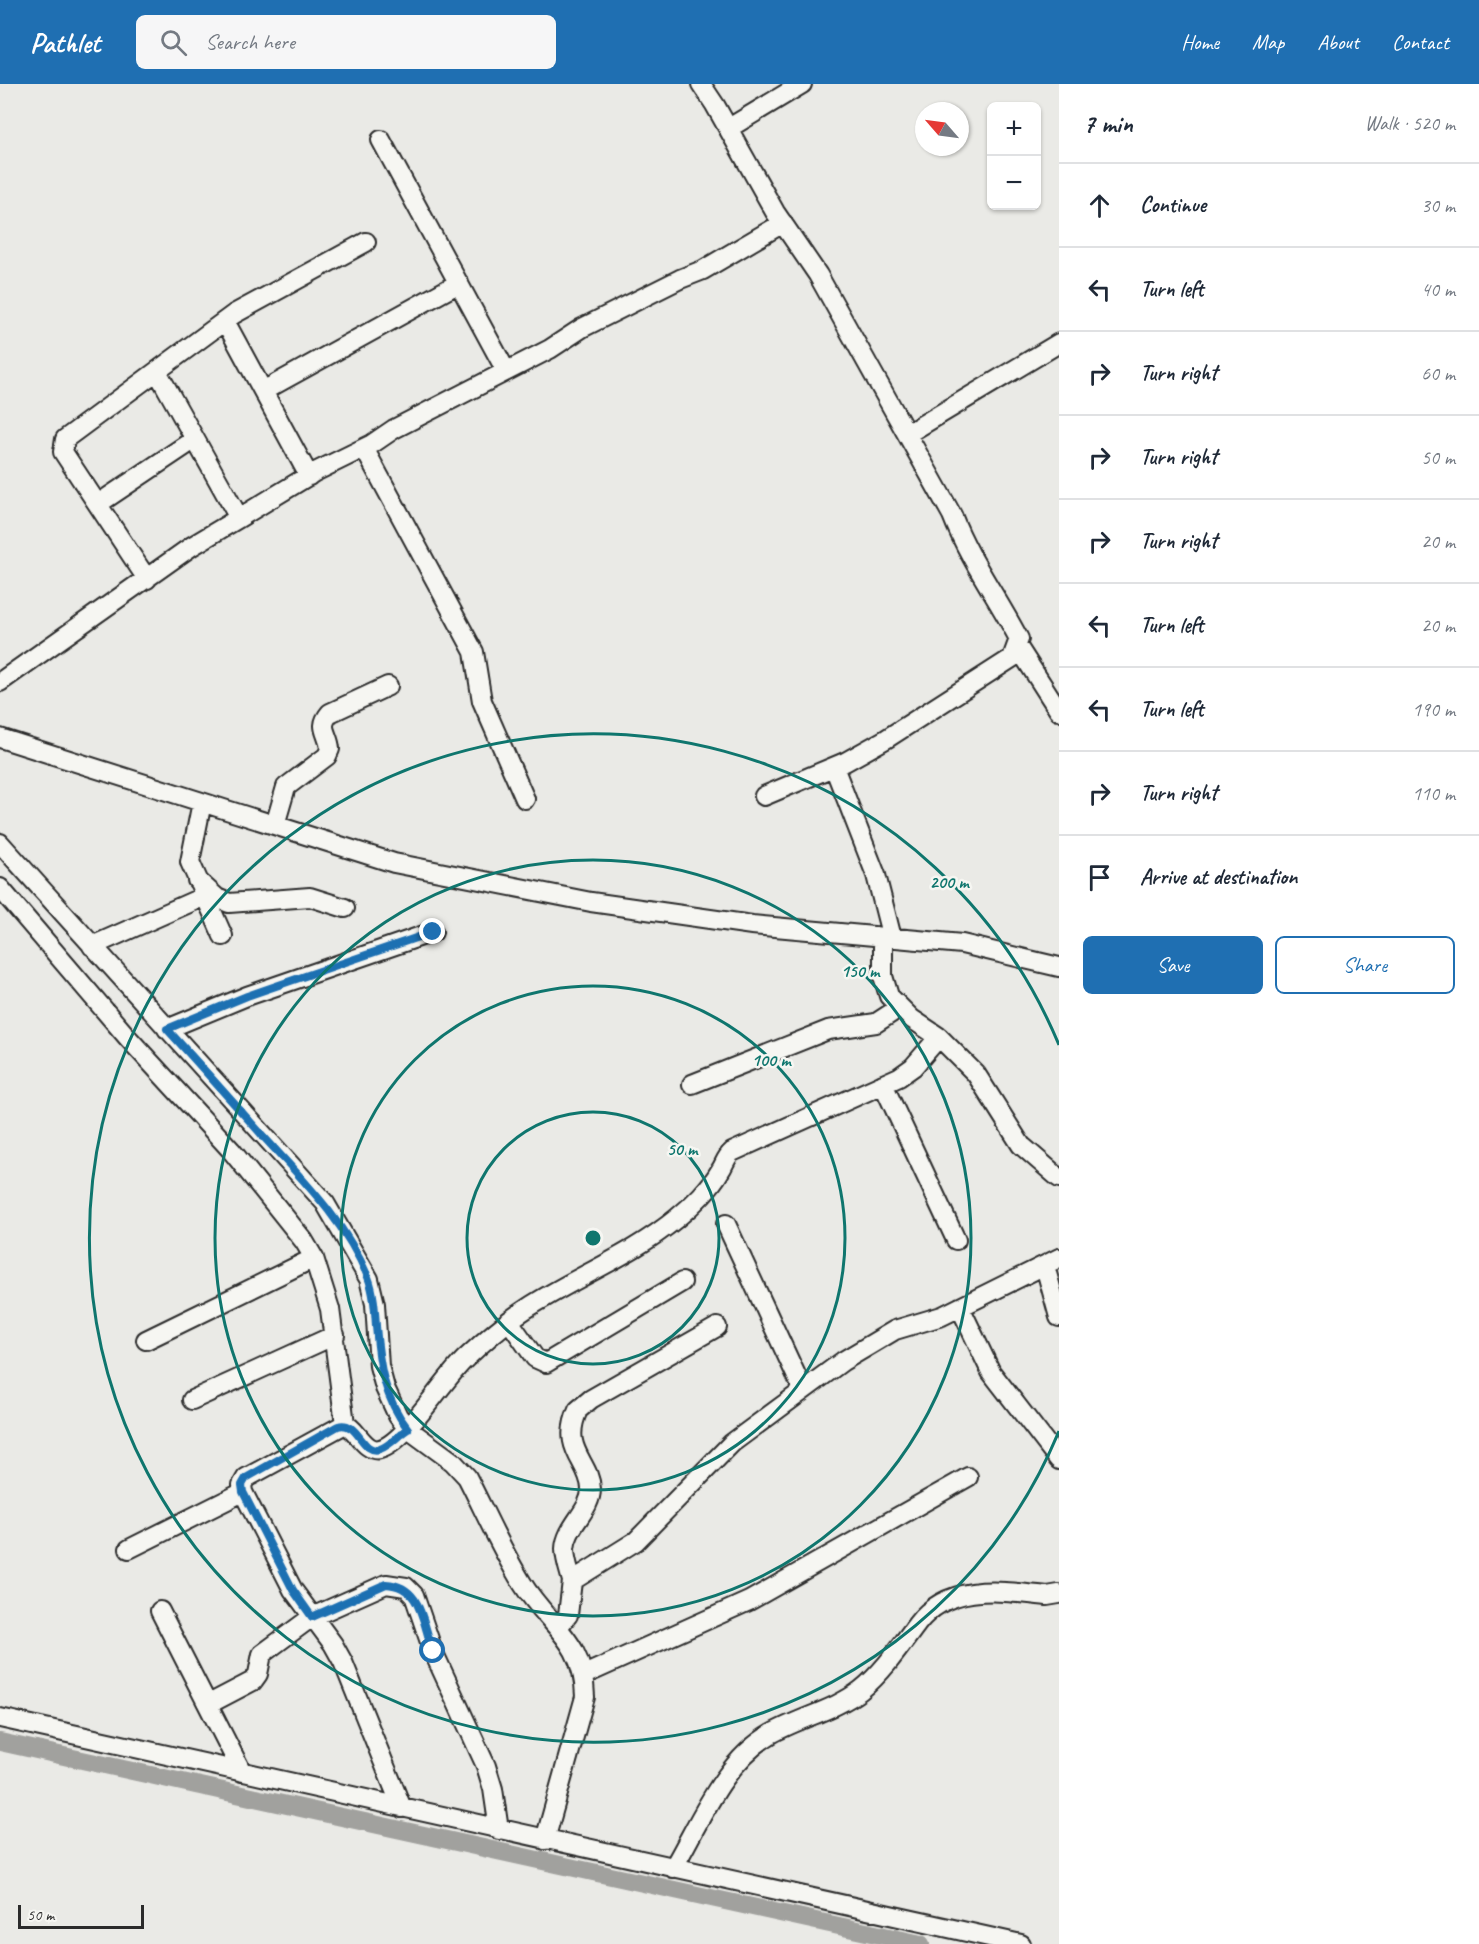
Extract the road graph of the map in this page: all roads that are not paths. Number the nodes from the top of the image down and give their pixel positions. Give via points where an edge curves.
1 (701, 84) edge
2 (802, 84) edge
3 (729, 128) junction
4 (381, 140) dead end
5 (783, 223) junction
6 (366, 242) dead end
7 (459, 283) junction
8 (225, 321) junction
9 (1059, 343) edge
10 (157, 371) junction
11 (506, 371) junction
12 (263, 391) junction
13 (907, 434) junction
14 (195, 439) junction
15 (364, 448) junction
16 (309, 476) junction
17 (98, 504) junction
18 (239, 518) junction
19 (147, 579) junction
20 (1018, 647) junction
21 (0, 682) edge
22 (388, 686) dead end
23 (1059, 711) edge
24 (0, 738) edge
25 (834, 767) junction
26 (764, 795) dead end
27 (525, 799) dead end
28 (202, 802) junction
29 (275, 825) junction
30 (0, 843) edge
31 (0, 888) edge
32 (201, 888) junction
33 (345, 908) dead end
34 (433, 932) dead end
35 (223, 936) dead end
36 (888, 938) junction
37 (92, 946) junction
38 (1059, 967) edge
39 (899, 1008) junction
40 (167, 1029) junction
41 (939, 1037) junction
42 (692, 1084) dead end
43 (883, 1084) junction
44 (1059, 1178) edge
45 (726, 1224) dead end
46 (956, 1240) dead end
47 (314, 1258) junction
48 (1052, 1262) edge
49 (682, 1282) dead end
50 (960, 1307) junction
51 (1059, 1317) edge
52 (509, 1321) junction
53 (717, 1327) dead end
54 (335, 1335) junction
55 (146, 1340) dead end
56 (803, 1390) junction
57 (192, 1400) dead end
58 (345, 1424) junction
59 (400, 1435) junction
60 (1059, 1460) edge
61 (969, 1477) dead end
62 (243, 1492) junction
63 (129, 1550) dead end
64 (572, 1581) junction
65 (1059, 1594) edge
66 (160, 1611) dead end
67 (312, 1617) junction
68 (558, 1627) junction
69 (584, 1675) junction
70 (209, 1704) junction
71 (0, 1718) edge
72 (242, 1772) junction
73 (402, 1808) junction
74 (499, 1830) junction
75 (545, 1840) junction
76 (673, 1868) junction
77 (1022, 1944) edge

1 - 3 street
2 - 3 street
3 - 5 street
4 - 7 street
5 - 11 street via 703,270 582,328
5 - 13 street via 818,275
6 - 8 street
7 - 11 street
7 - 12 street
8 - 10 street
8 - 12 street
9 - 13 street
10 - 14 street
10 - 17 street via 72,433 63,444 63,452
11 - 15 street
12 - 16 street
13 - 20 street via 1019,639
14 - 17 street
14 - 18 street
15 - 16 street
15 - 27 street via 474,652 482,701
16 - 18 street
17 - 19 street
18 - 19 street
19 - 21 street
20 - 23 street
20 - 25 street via 1012,658
22 - 29 street via 325,719 322,726 330,749 327,756 286,787
24 - 28 street
25 - 26 street
25 - 36 street via 876,875
28 - 29 street
28 - 32 street via 190,854
29 - 36 street via 394,863 591,902 752,925
30 - 37 street
31 - 47 street via 129,1039 231,1150
32 - 33 street via 229,903 310,897
32 - 35 street
32 - 37 street
34 - 40 street via 247,996
36 - 38 street via 962,944
36 - 39 street via 883,976 889,996
37 - 40 street
39 - 41 street
39 - 42 street via 876,1023 828,1030
40 - 59 street via 325,1203 355,1251 369,1278 375,1304 379,1366 398,1416
41 - 43 street via 905,1073
41 - 44 street via 976,1074 1021,1145
43 - 46 street
43 - 52 street via 732,1152 679,1217 627,1253
45 - 56 street
47 - 54 street
47 - 55 street
48 - 50 street
48 - 51 street
49 - 52 street via 546,1363 535,1358
50 - 56 street via 879,1339
50 - 60 street via 990,1372
52 - 59 street via 449,1373
53 - 64 street via 578,1410 573,1449 590,1482 591,1493 565,1547
54 - 57 street
54 - 58 street
56 - 64 street via 732,1443 636,1541
58 - 59 street via 353,1427 373,1449 380,1449
58 - 62 street via 246,1478
59 - 68 street via 453,1462 467,1476 523,1585
61 - 69 street via 749,1600
62 - 63 street
62 - 67 street via 293,1590
64 - 68 street via 568,1615
65 - 76 street via 975,1591 956,1595 933,1608 859,1691 774,1733 741,1758
66 - 70 street
67 - 70 street via 262,1654 253,1681
67 - 73 street via 343,1662
67 - 74 street via 386,1584 406,1587 414,1595 433,1651 486,1766
68 - 69 street via 579,1657
69 - 75 street via 585,1697
70 - 72 street
71 - 72 street
72 - 73 street
73 - 74 street
74 - 75 street
75 - 76 street
76 - 77 street

